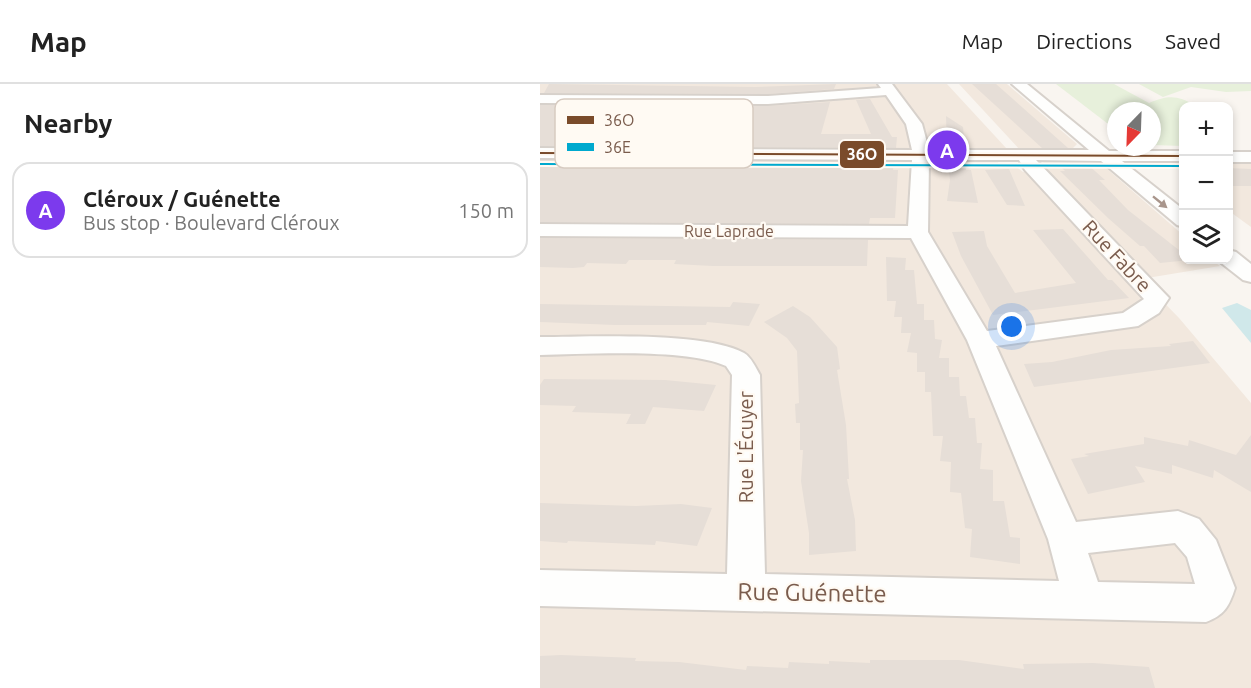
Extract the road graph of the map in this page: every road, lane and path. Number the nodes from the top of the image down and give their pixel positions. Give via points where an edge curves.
1 (1019, 84) edge
2 (1037, 84) edge
3 (887, 87) edge
4 (540, 99) edge
5 (555, 99) edge
6 (753, 100) edge
7 (1107, 143) edge
8 (1107, 145) edge
9 (1107, 151) edge
10 (540, 153) edge
11 (555, 153) edge
12 (753, 154) edge
13 (1161, 154) edge
14 (921, 155) junction
15 (1025, 156) junction
16 (1121, 156) edge
17 (1123, 156) edge
18 (1179, 156) edge
19 (1233, 157) edge
20 (1251, 157) edge
21 (1179, 198) edge
22 (1179, 216) edge
23 (540, 230) edge
24 (918, 232) junction
25 (1233, 240) edge
26 (1251, 253) edge
27 (1233, 261) edge
28 (1251, 275) edge
29 (980, 340) junction
30 (540, 346) edge
31 (1066, 540) junction
32 (540, 588) edge
33 (746, 592) junction
34 (1084, 599) junction

1 - 8 street
2 - 7 street
3 - 6 street
3 - 14 street via 914,124
4 - 5 street
9 - 15 street
10 - 11 street
12 - 14 street
13 - 18 street
14 - 15 street
14 - 24 street
15 - 29 street, Rue Fabre via 1156,298 1150,308 1129,320
16 -> 22 street
17 - 21 street
19 - 20 street
23 - 24 street, Rue Laprade
24 - 29 street
25 - 26 street
27 - 28 street
29 - 31 street
30 - 33 street, Rue L'Écuyer via 721,352 736,360 746,375
31 - 34 street
31 - 34 street, Rue Guénette via 1178,527 1188,530 1196,539 1216,588 1206,603
32 - 33 street, Rue Guénette
33 - 34 street, Rue Guénette

